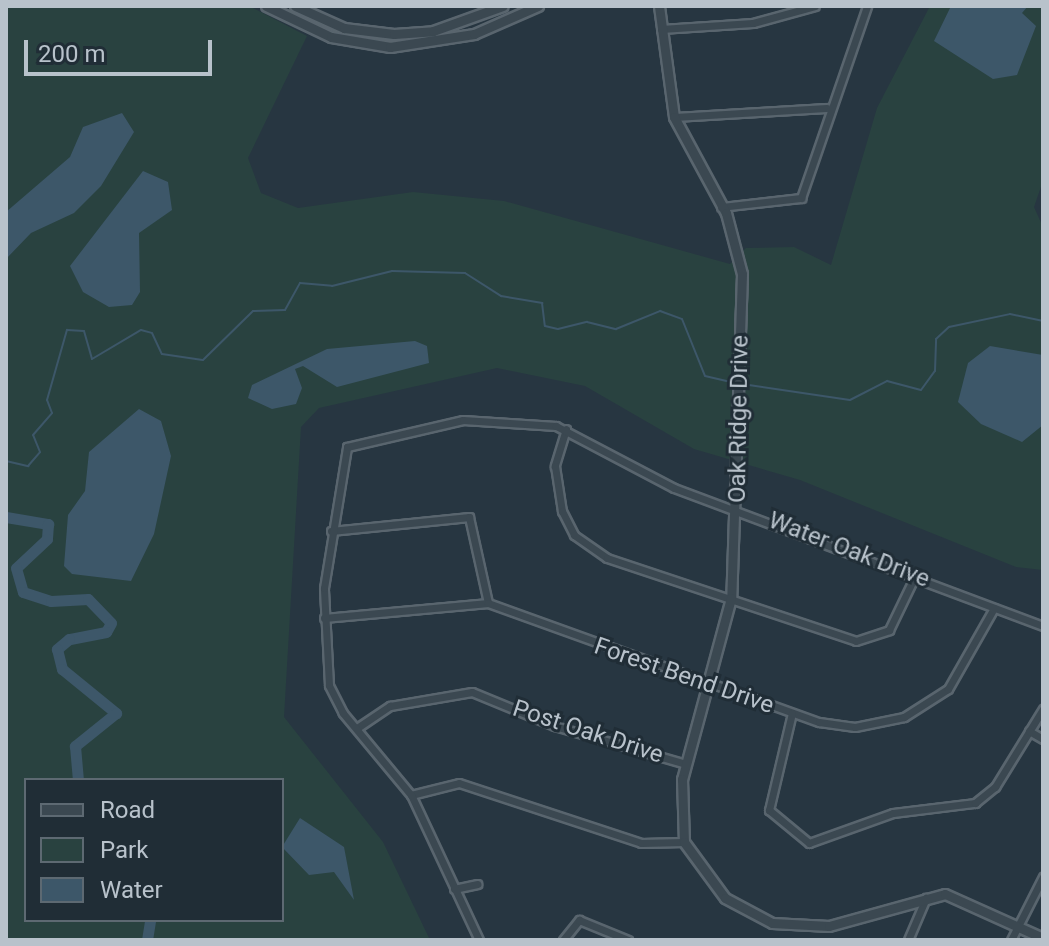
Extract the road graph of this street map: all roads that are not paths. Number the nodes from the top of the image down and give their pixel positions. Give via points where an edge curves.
1 (266, 6) edge
2 (295, 6) edge
3 (503, 6) edge
4 (538, 6) edge
5 (659, 6) edge
6 (815, 6) edge
7 (867, 6) edge
8 (661, 29) junction
9 (356, 30) junction
10 (404, 34) junction
11 (353, 42) junction
12 (403, 46) junction
13 (827, 108) junction
14 (674, 117) junction
15 (721, 207) junction
16 (566, 429) junction
17 (737, 509) junction
18 (331, 531) junction
19 (915, 576) junction
20 (731, 598) junction
21 (488, 603) junction
22 (994, 608) junction
23 (324, 618) junction
24 (1043, 626) edge
25 (710, 681) junction
26 (1043, 709) edge
27 (792, 713) junction
28 (357, 728) junction
29 (1029, 731) junction
30 (1043, 739) edge
31 (686, 764) junction
32 (411, 795) junction
33 (684, 842) junction
34 (1043, 877) edge
35 (477, 884) dead end
36 (454, 889) junction
37 (926, 898) junction
38 (1019, 925) junction
39 (1043, 938) edge
40 (479, 940) edge
41 (563, 940) edge
42 (628, 940) edge
43 (908, 940) edge
44 (1011, 940) edge

1 - 11 street
2 - 9 street
3 - 10 street
4 - 12 street via 474,34
5 - 8 street, Oak Ridge Drive
6 - 8 street via 753,23
7 - 13 street via 863,33
8 - 14 street, Oak Ridge Drive
9 - 10 street
9 - 11 street
10 - 12 street
11 - 12 street
13 - 14 street
13 - 15 street via 801,198
14 - 15 street, Oak Ridge Drive
15 - 17 street, Oak Ridge Drive via 742,274
16 - 17 street, Water Oak Drive via 674,488
16 - 18 street, Water Oak Drive via 463,420 352,445 341,458
16 - 20 street via 555,478 574,535 607,558
17 - 19 street, Water Oak Drive
17 - 20 street, Oak Ridge Drive
18 - 21 street via 469,517
18 - 23 street
19 - 20 street via 889,630 868,641
19 - 22 street, Water Oak Drive
20 - 25 street, Oak Ridge Drive
21 - 23 street, Forest Bend Drive
21 - 25 street, Forest Bend Drive
22 - 24 street, Water Oak Drive
22 - 27 street, Forest Bend Drive via 960,677 919,710 855,727
23 - 28 street via 329,685
25 - 27 street, Forest Bend Drive
25 - 31 street, Oak Ridge Drive
26 - 29 street
27 - 29 street via 768,801 791,834 809,843 893,813 956,810 995,787
28 - 31 street, Post Oak Drive via 390,706 472,692 555,726
28 - 32 street
29 - 30 street
31 - 33 street, Oak Ridge Drive via 680,798
32 - 33 street via 459,783 641,843
32 - 36 street
33 - 37 street via 725,898 772,923 829,926
34 - 38 street
35 - 36 street
36 - 40 street
37 - 38 street via 945,894
37 - 43 street
38 - 39 street
38 - 44 street
41 - 42 street via 579,920

